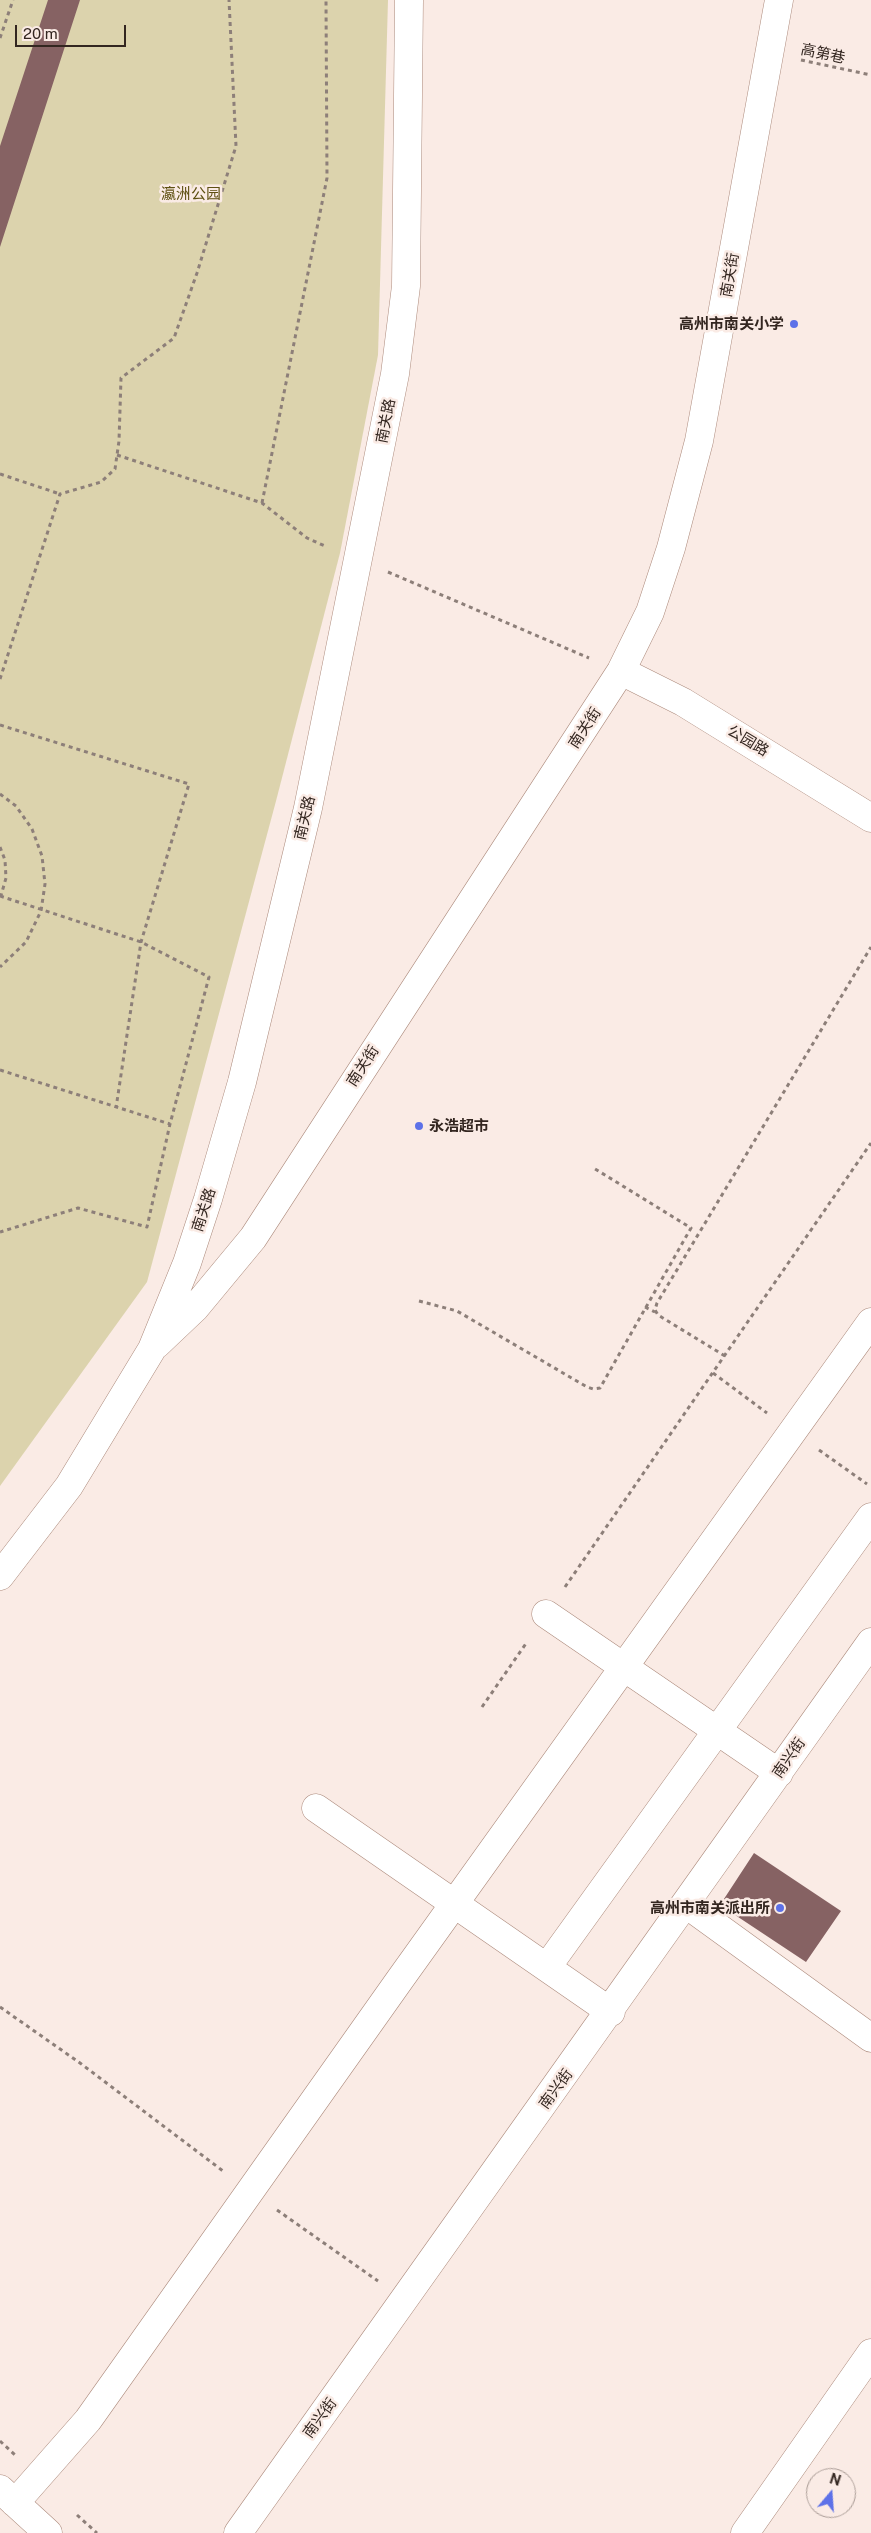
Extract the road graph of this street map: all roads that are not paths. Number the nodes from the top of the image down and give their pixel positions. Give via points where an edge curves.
1 (409, 0) edge
2 (779, 0) edge
3 (621, 671) junction
4 (871, 818) edge
5 (871, 1322) edge
6 (152, 1349) junction
7 (871, 1517) edge
8 (0, 1576) edge
9 (546, 1614) road end
10 (871, 1642) edge
11 (624, 1668) junction
12 (717, 1731) junction
13 (779, 1772) junction
14 (316, 1808) dead end
15 (456, 1903) junction
16 (686, 1904) junction
17 (547, 1967) junction
18 (610, 2012) junction
19 (871, 2038) edge
20 (871, 2353) edge
21 (8, 2496) edge
22 (48, 2533) edge
23 (238, 2533) edge
24 (745, 2533) edge

1 - 6 street, 南关路 via 406,286 395,374 308,808 245,1073 187,1262
2 - 3 street, 南关街 via 699,441 671,548 650,612
3 - 4 street, 公园路 via 691,706
3 - 6 street, 南关街 via 252,1238 195,1308
5 - 11 street
6 - 8 street, 南关路 via 68,1486
7 - 12 street
9 - 11 street
10 - 13 street, 南兴街
11 - 12 street
11 - 15 street
12 - 13 street
12 - 17 street
13 - 16 street, 南兴街
14 - 15 street
15 - 17 street
15 - 21 street via 88,2420
16 - 18 street, 南兴街
16 - 19 street
17 - 18 street
18 - 23 street, 南兴街
20 - 24 street
21 - 22 street

